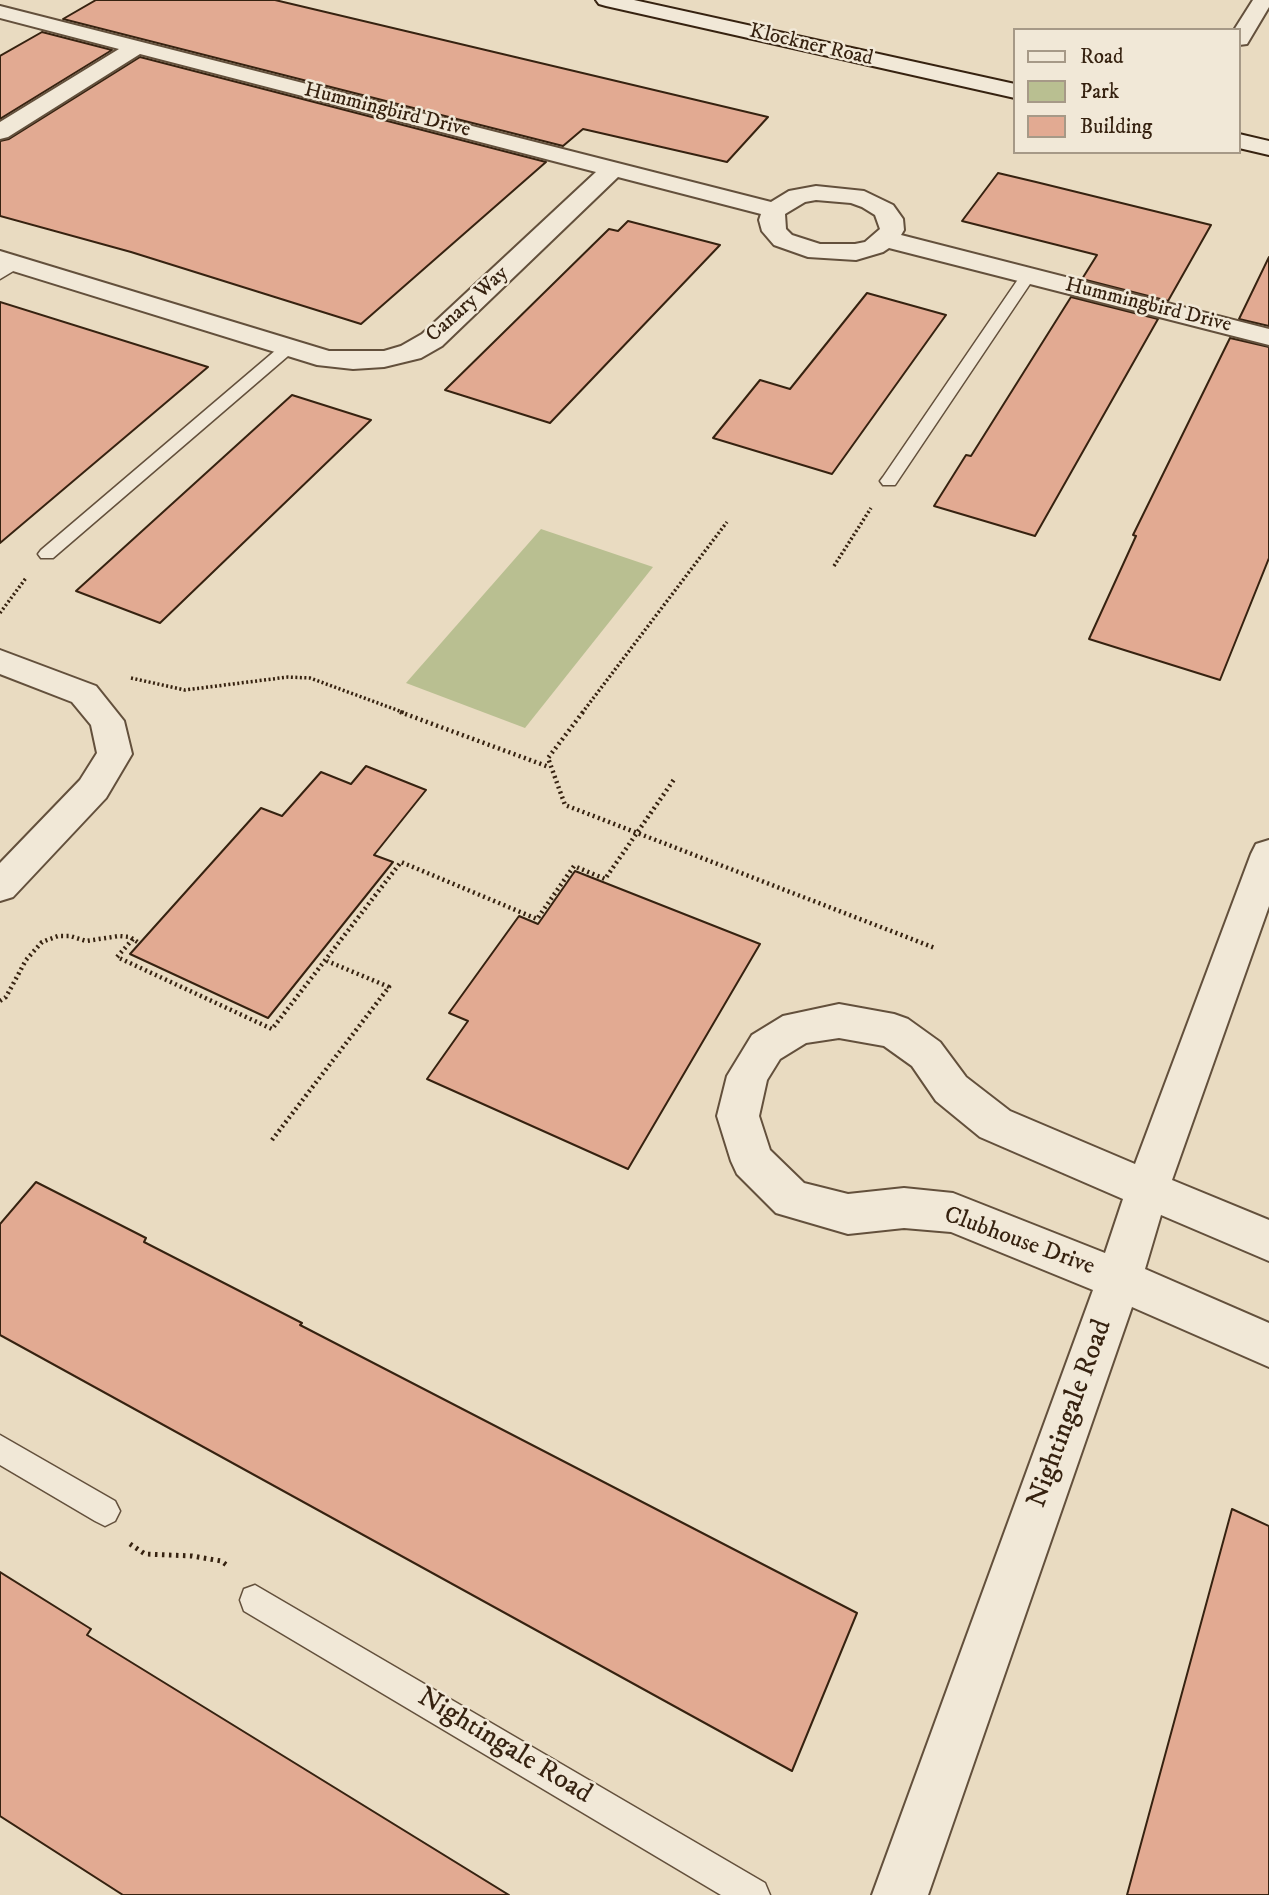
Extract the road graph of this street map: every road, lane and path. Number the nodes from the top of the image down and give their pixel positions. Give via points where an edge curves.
1 (606, 0) edge
2 (1263, 0) edge
3 (0, 12) edge
4 (1241, 36) edge
5 (137, 47) junction
6 (1014, 91) edge
7 (0, 132) edge
8 (1241, 141) edge
9 (1269, 148) edge
10 (613, 169) junction
11 (774, 211) junction
12 (885, 239) junction
13 (5, 266) edge
14 (1028, 275) junction
15 (1269, 337) edge
16 (289, 347) junction
17 (889, 481) joint
18 (727, 522) dead end
19 (47, 554) dead end
20 (834, 566) dead end
21 (0, 661) edge
22 (128, 678) dead end
23 (549, 767) junction
24 (675, 778) dead end
25 (636, 833) junction
26 (1269, 854) edge
27 (0, 887) edge
28 (133, 939) junction
29 (139, 943) dead end
30 (936, 948) dead end
31 (327, 961) junction
32 (0, 1001) edge
33 (272, 1140) dead end
34 (1147, 1190) junction
35 (1269, 1241) edge
36 (1119, 1280) junction
37 (1269, 1345) edge
38 (0, 1449) edge
39 (105, 1511) joint
40 (255, 1600) joint
41 (753, 1895) edge
42 (900, 1895) edge

1 - 6 street, Klockner Road
2 - 4 street
3 - 5 street, Hummingbird Drive
5 - 7 street
5 - 10 street, Hummingbird Drive
8 - 9 street
10 - 11 street, Hummingbird Drive
10 - 16 street, Canary Way via 432,340 411,352 353,361 327,359
11 - 12 street via 774,231 783,240 817,253 856,253
11 - 12 street via 807,194 855,196 884,210 891,219
12 - 14 street, Hummingbird Drive
13 - 16 street, Canary Way
14 - 15 street, Hummingbird Drive
14 - 17 lane
16 - 19 lane
17 - 20 path
18 - 23 path via 548,758
21 - 27 street via 83,694 107,721 115,754 93,789
22 - 23 path via 185,690 310,678
23 - 25 path via 565,805
24 - 25 path
25 - 30 path
25 - 31 path via 606,879 574,866 537,919 401,862
26 - 34 street, Nightingale Road
28 - 29 path
28 - 31 path via 117,957 272,1029
28 - 32 path via 119,936 86,941 58,936 42,942
31 - 33 path via 389,987
34 - 35 street, Clubhouse Drive
34 - 36 street, Nightingale Road
34 - 36 street, Clubhouse Drive via 995,1124 951,1089 926,1054 894,1031 839,1021 797,1028 766,1046 747,1076 738,1116 752,1161 791,1199 848,1214 904,1208 953,1213
36 - 37 street, Clubhouse Drive
36 - 42 street, Nightingale Road
38 - 39 lane
39 - 40 path via 117,1534 145,1555 221,1561 247,1579
40 - 41 lane, Nightingale Road

